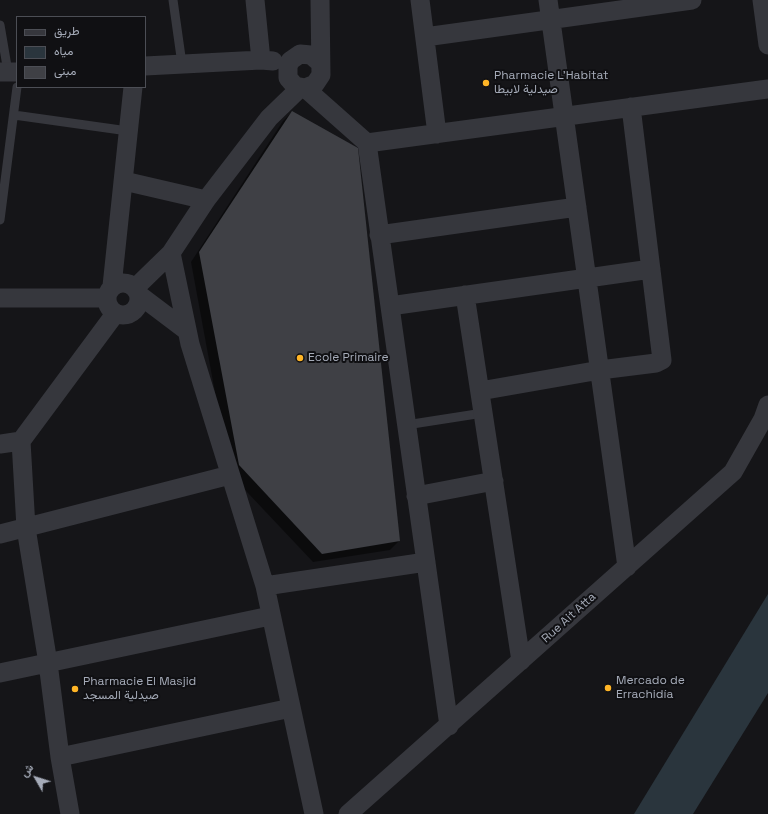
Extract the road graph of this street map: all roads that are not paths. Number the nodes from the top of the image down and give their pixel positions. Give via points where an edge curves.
1 (173, 0) edge
2 (254, 0) edge
3 (320, 0) edge
4 (420, 0) edge
5 (548, 0) edge
6 (692, 0) edge
7 (762, 0) edge
8 (551, 20) junction
9 (320, 24) junction
10 (0, 25) edge
11 (425, 37) junction
12 (768, 45) edge
13 (261, 60) junction
14 (292, 63) junction
15 (182, 64) junction
16 (146, 66) edge
17 (321, 66) junction
18 (10, 76) edge
19 (134, 88) edge
20 (303, 88) junction
21 (768, 89) edge
22 (631, 107) junction
23 (14, 115) junction
24 (564, 116) junction
25 (269, 118) junction
26 (342, 120) junction
27 (128, 131) junction
28 (437, 134) junction
29 (366, 143) junction
30 (124, 181) junction
31 (206, 200) junction
32 (577, 207) junction
33 (0, 220) edge
34 (379, 234) junction
35 (172, 253) junction
36 (651, 269) junction
37 (587, 278) junction
38 (137, 291) junction
39 (465, 295) junction
40 (0, 298) edge
41 (111, 299) junction
42 (390, 306) junction
43 (187, 331) junction
44 (600, 370) junction
45 (480, 391) junction
46 (768, 405) edge
47 (483, 413) junction
48 (406, 425) junction
49 (21, 441) junction
50 (0, 444) edge
51 (230, 475) junction
52 (494, 481) junction
53 (416, 496) junction
54 (26, 528) junction
55 (0, 534) edge
56 (426, 562) junction
57 (627, 567) junction
58 (265, 586) junction
59 (270, 616) junction
60 (521, 661) junction
61 (48, 663) junction
62 (0, 673) edge
63 (291, 708) junction
64 (449, 726) junction
65 (60, 757) junction
66 (70, 814) edge
67 (314, 814) edge
68 (348, 814) edge

1 - 15 lane
2 - 13 street
3 - 9 street
4 - 11 street
5 - 8 street
6 - 8 street
7 - 12 street
8 - 11 street
8 - 24 street
9 - 14 street
9 - 17 street
10 - 18 lane
11 - 28 street
13 - 14 street
13 - 15 street
14 - 17 street via 312,55
14 - 20 street via 291,82
14 - 25 street
15 - 16 street
17 - 20 street via 319,80 310,87
17 - 26 street
18 - 23 lane
19 - 27 street
20 - 25 street
20 - 26 street
21 - 22 street
22 - 24 street
22 - 36 street
23 - 27 lane
23 - 33 lane
24 - 28 street
24 - 32 street
25 - 31 street
26 - 29 street
27 - 30 street
28 - 29 street
29 - 34 street
30 - 31 street
30 - 41 street
31 - 35 street
32 - 34 street
32 - 37 street
34 - 42 street
35 - 38 street
35 - 43 street
36 - 37 street
36 - 44 street via 662,360
37 - 39 street
37 - 44 street
38 - 41 street via 124,282
38 - 41 street via 138,304 132,312 121,316
38 - 43 street
39 - 42 street
39 - 45 street
40 - 41 street
41 - 49 street
42 - 48 street
43 - 51 street
44 - 45 street
44 - 57 street
45 - 47 street
46 - 57 street, Rue Ait Atta via 733,472
47 - 48 lane
47 - 52 street
48 - 53 street
49 - 50 street
49 - 54 street
51 - 54 street
51 - 58 street
52 - 53 street
52 - 60 street
53 - 56 street
54 - 55 street
54 - 61 street
56 - 58 street
56 - 64 street
57 - 60 street, Rue Ait Atta
58 - 59 street
59 - 61 street
59 - 63 street
60 - 64 street, Rue Ait Atta
61 - 62 street
61 - 65 street
63 - 65 street
63 - 67 street
64 - 68 street, Rue Ait Atta
65 - 66 street

